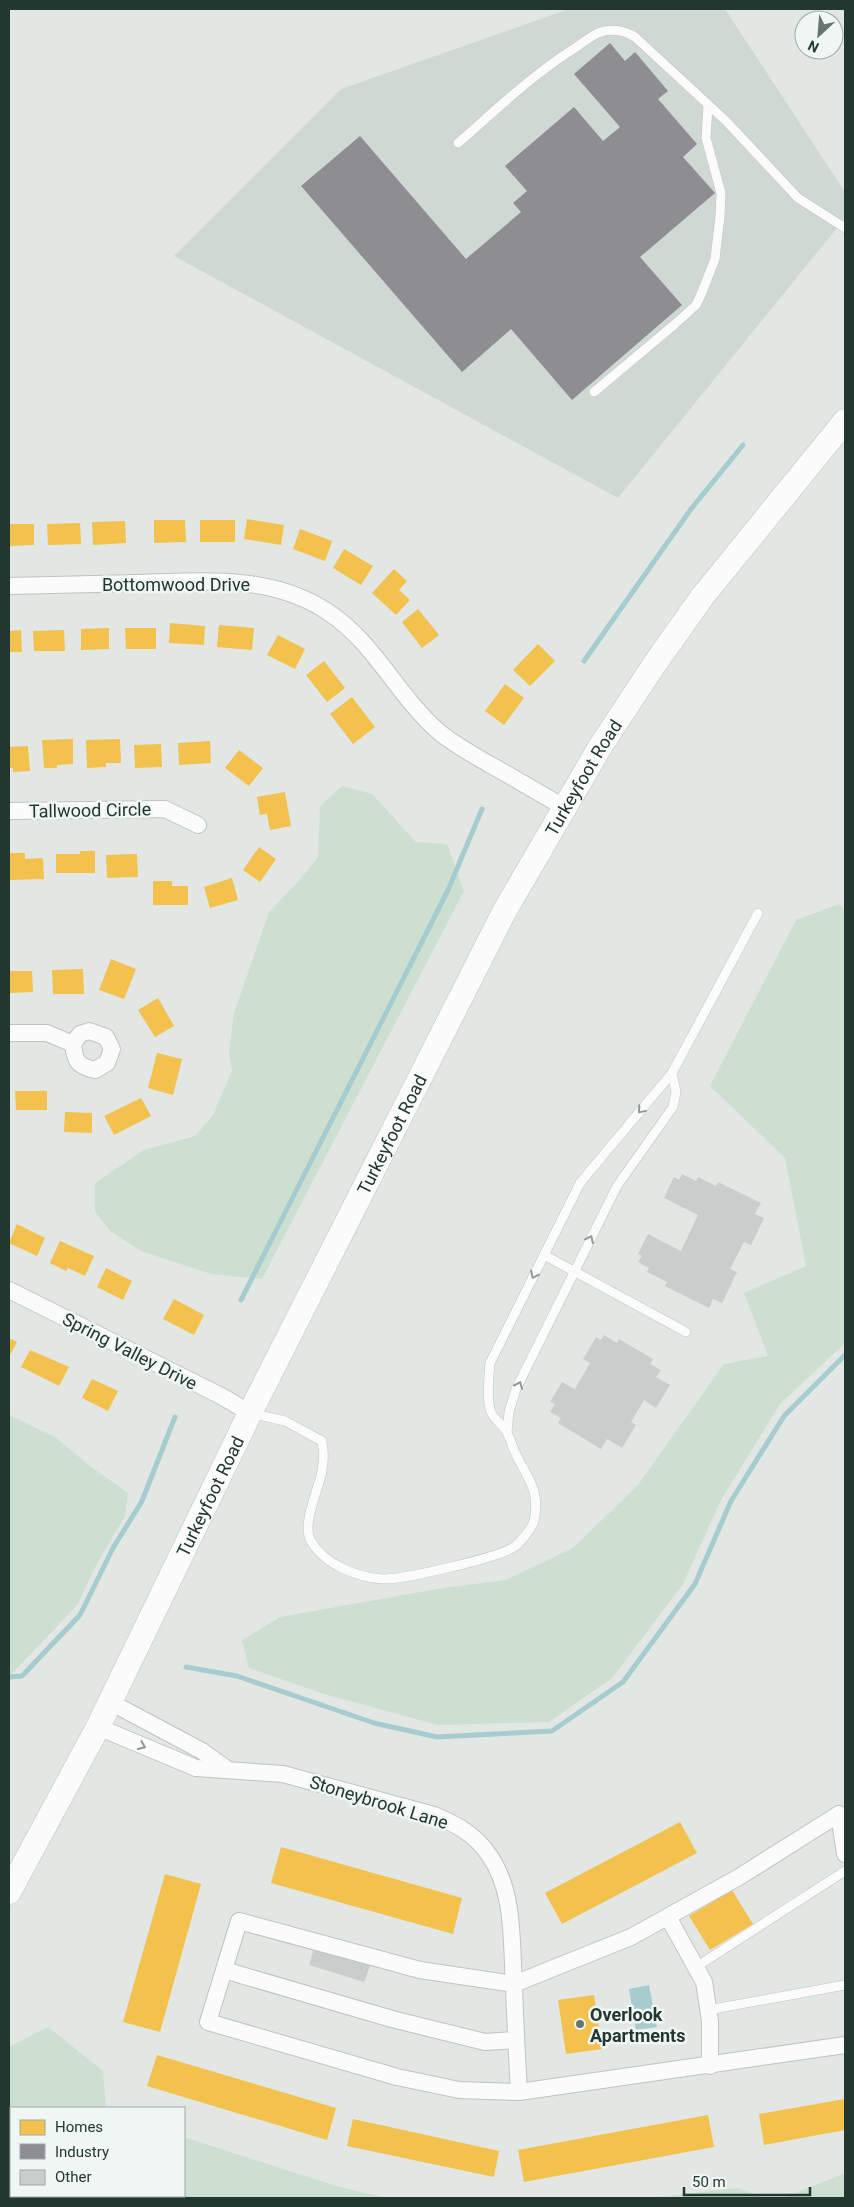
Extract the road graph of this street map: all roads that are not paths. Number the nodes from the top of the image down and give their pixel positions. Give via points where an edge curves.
1 (708, 105) junction
2 (458, 143) dead end
3 (845, 228) edge
4 (594, 392) dead end
5 (845, 420) edge
6 (9, 586) edge
7 (564, 807) junction
8 (9, 811) edge
9 (198, 826) dead end
10 (758, 913) dead end
11 (9, 1034) edge
12 (73, 1044) dead end
13 (672, 1073) junction
14 (544, 1255) junction
15 (574, 1270) junction
16 (9, 1290) edge
17 (686, 1332) dead end
18 (250, 1413) junction
19 (507, 1432) junction
20 (110, 1702) junction
21 (98, 1727) junction
22 (227, 1769) junction
23 (845, 1854) edge
24 (845, 1871) edge
25 (9, 1892) edge
26 (668, 1917) junction
27 (696, 1967) junction
28 (224, 1970) junction
29 (514, 1984) junction
30 (845, 1985) edge
31 (708, 2010) junction
32 (516, 2040) junction
33 (845, 2045) edge
34 (710, 2066) junction
35 (519, 2092) junction

1 - 2 lane via 635,37 612,30 598,33 541,71
1 - 3 lane via 798,198
1 - 4 lane via 706,138 721,193 715,259 700,297 696,305 674,325
5 - 7 main road, Turkeyfoot Road via 702,597 600,747
6 - 7 street, Bottomwood Drive via 212,581 256,584 289,593 327,611 350,629 438,731
7 - 18 main road, Turkeyfoot Road via 504,912
8 - 9 street, Tallwood Circle via 165,809
10 - 13 lane
11 - 12 street via 47,1033
13 -> 14 lane via 580,1183
15 -> 13 lane via 617,1186 673,1107 676,1092
14 - 15 lane
14 -> 19 lane via 490,1363 490,1412
15 - 17 lane
19 -> 15 lane via 516,1388
16 - 18 street, Spring Valley Drive
18 - 19 lane via 284,1421 322,1441 323,1463 309,1519 310,1539 318,1551 337,1565 358,1575 383,1579 500,1554 516,1546 534,1524 536,1504 532,1482 514,1452
18 - 20 main road, Turkeyfoot Road
20 - 21 main road, Turkeyfoot Road
20 - 22 street via 202,1751
21 -> 22 street, Stoneybrook Lane via 196,1768
21 - 25 main road, Turkeyfoot Road
22 - 29 street, Stoneybrook Lane via 283,1774 416,1810 454,1823 474,1837 490,1855 507,1895
23 - 26 street via 839,1814
24 - 27 lane
26 - 27 street
26 - 29 street via 631,1937
27 - 31 street via 704,1982
28 - 29 street via 239,1921 420,1970
28 - 32 street via 392,2019 485,2042
28 - 35 street via 208,2022 397,2077 459,2090
29 - 32 street, Stoneybrook Lane
30 - 31 lane
31 - 34 street
32 - 35 street, Stoneybrook Lane
33 - 34 street
34 - 35 street

